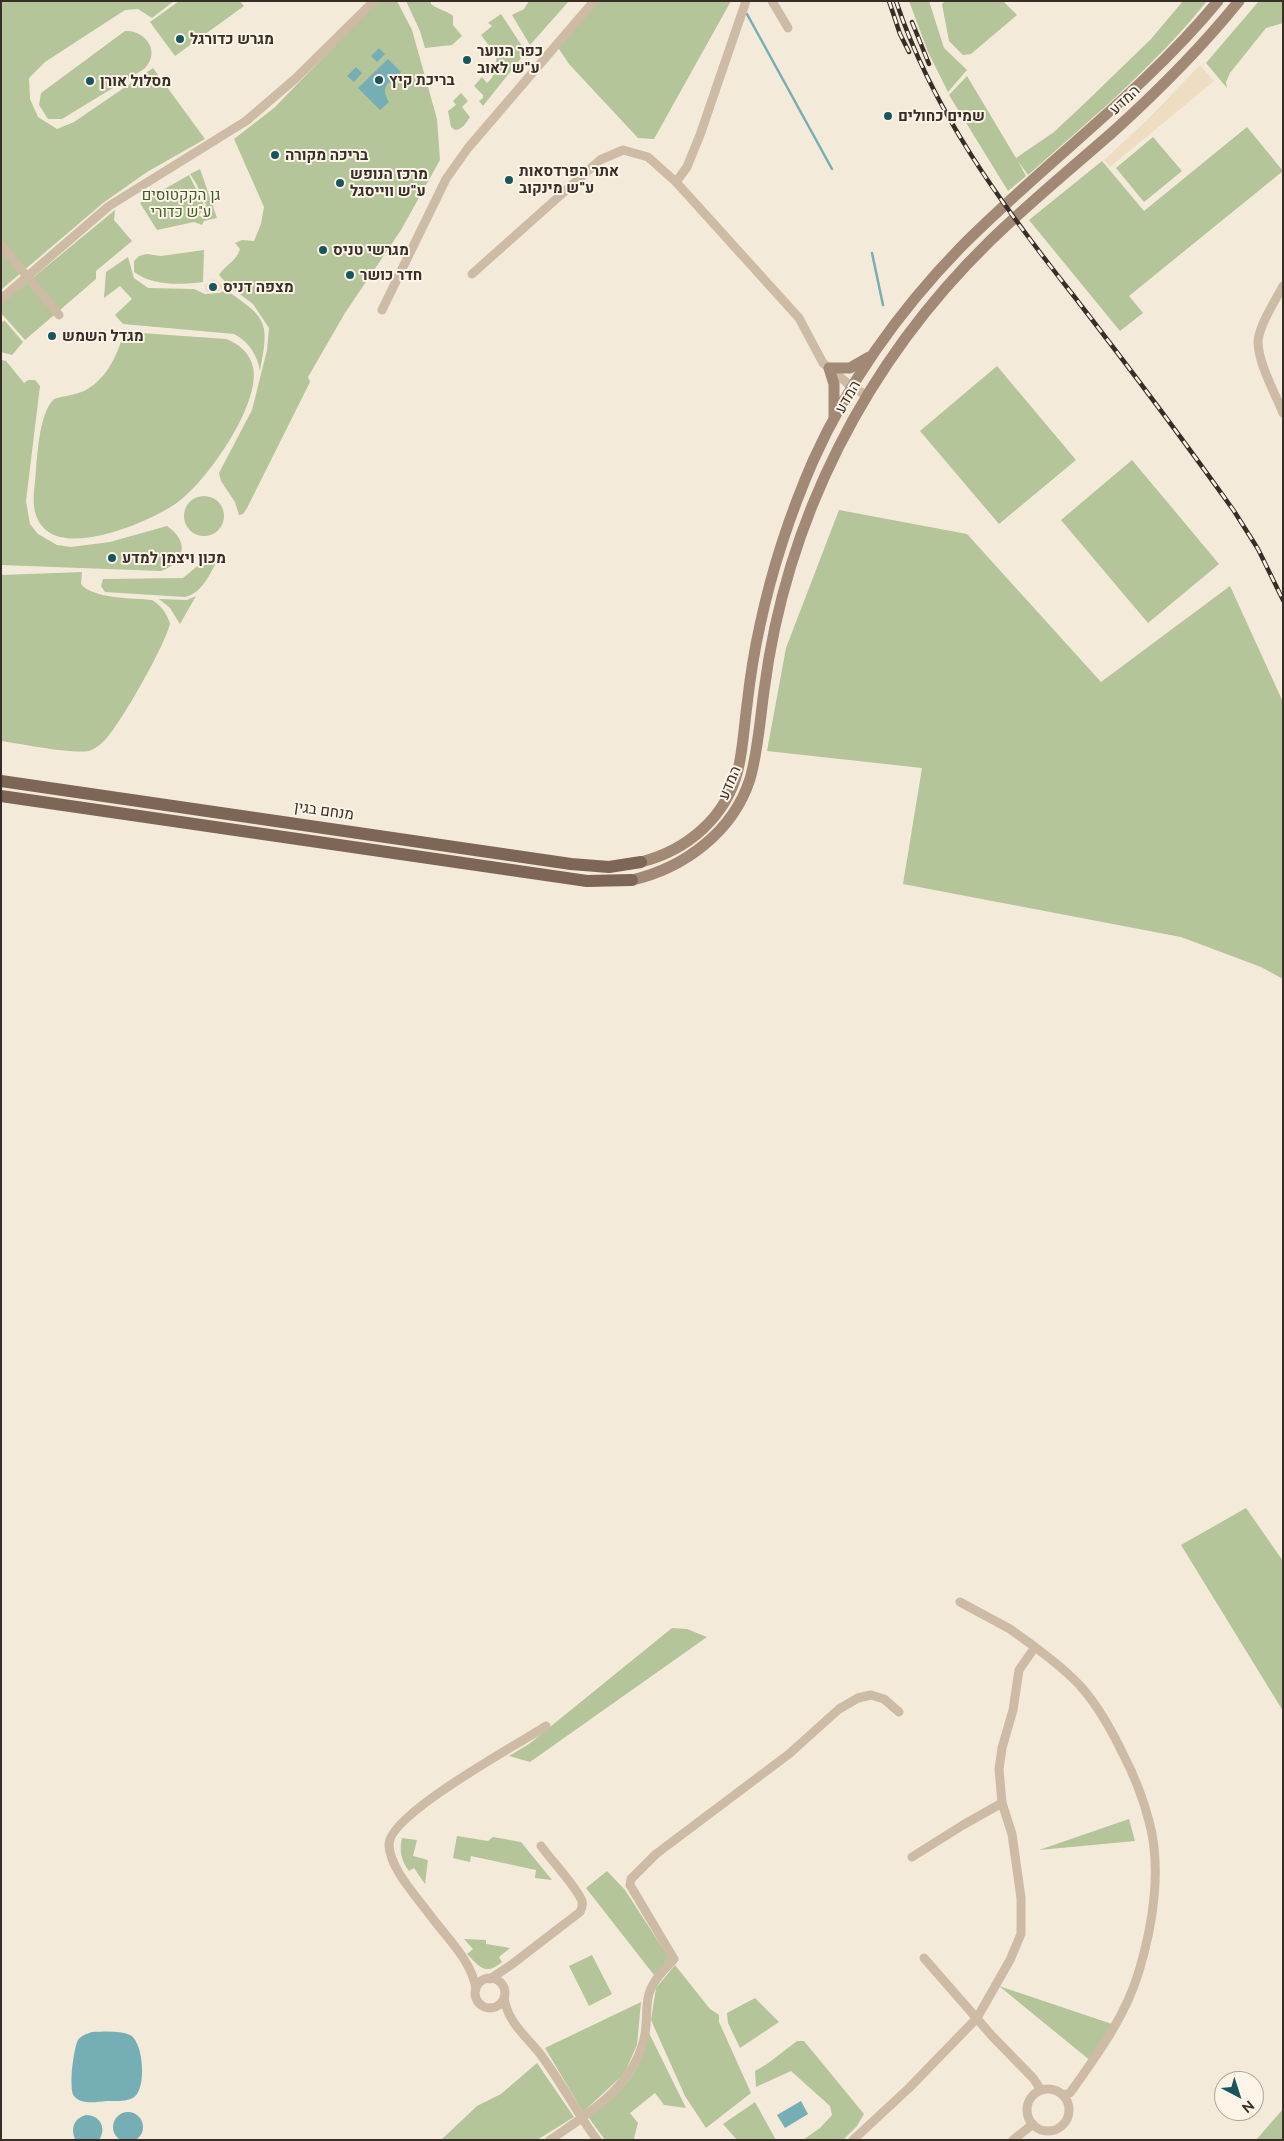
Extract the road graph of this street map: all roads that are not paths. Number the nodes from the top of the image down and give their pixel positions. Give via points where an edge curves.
1 (374, 1) edge
2 (594, 1) edge
3 (746, 1) edge
4 (772, 1) edge
5 (1218, 1) edge
6 (1239, 1) edge
7 (788, 28) dead end
8 (676, 182) junction
9 (1, 245) edge
10 (472, 274) dead end
11 (28, 277) junction
12 (1283, 286) edge
13 (1, 299) edge
14 (382, 310) dead end
15 (59, 315) dead end
16 (882, 343) junction
17 (828, 368) junction
18 (852, 387) junction
19 (866, 395) junction
20 (1283, 413) edge
21 (834, 419) junction
22 (1, 781) edge
23 (1, 796) edge
24 (641, 862) joint
25 (632, 880) joint
26 (960, 1602) dead end
27 (1035, 1647) junction
28 (899, 1712) dead end
29 (546, 1726) dead end
30 (1002, 1804) junction
31 (541, 1846) dead end
32 (912, 1857) dead end
33 (924, 1958) dead end
34 (468, 1965) junction
35 (511, 1965) junction
36 (489, 1979) junction
37 (476, 1989) junction
38 (504, 1992) junction
39 (489, 2008) junction
40 (977, 2018) junction
41 (514, 2024) junction
42 (1041, 2090) junction
43 (1063, 2095) junction
44 (581, 2118) junction
45 (1033, 2124) junction
46 (550, 2140) edge
47 (597, 2140) edge
48 (853, 2140) edge
49 (1013, 2140) edge

1 - 11 street via 287,86 246,121 110,206
2 - 14 street via 493,117 446,179
3 - 8 street via 700,135 687,167
4 - 7 street
5 - 16 main road, המדע via 1127,97 962,247 921,292
6 - 19 main road, המדע via 1161,87 979,252 919,318
8 - 10 street via 648,157 631,152 623,150 600,160
8 - 17 street via 799,318
9 - 11 street
11 - 13 street
11 - 15 street
12 - 20 street via 1258,341 1260,357
16 - 17 main road via 856,366
16 - 18 main road, המדע
17 - 18 street
17 - 21 main road via 834,384
18 - 19 street
18 - 21 main road, המדע
19 - 25 main road, המדע via 820,484 792,562 774,625 756,754 744,794 725,824 695,852 659,872
21 - 24 main road, המדע via 794,507 773,573 755,648 734,783 716,814 701,831 673,850
22 - 24 main road, מנחם בגין via 571,864 609,867
23 - 25 main road, מנחם בגין via 587,881
26 - 27 street via 1010,1629
27 - 30 street via 1020,1670 1002,1748 999,1769
27 - 43 street via 1068,1674 1103,1716 1141,1797 1150,1823 1154,1858 1155,1884 1149,1932 1139,1972 1107,2040 1070,2093
28 - 44 street via 884,1699 871,1695 839,1709 789,1754 656,1854 631,1879 630,1885 674,1959 649,1994 644,2040 630,2072 621,2085
29 - 34 street via 446,1788 405,1819 391,1835 389,1843 395,1865
30 - 32 street
30 - 40 street via 1012,1834 1021,1898 1020,1934 1010,1960
31 - 35 street via 576,1891 582,1908
33 - 40 street
34 - 36 street
34 - 37 street
35 - 36 street
35 - 38 street via 506,1972
36 - 37 street via 479,1983
36 - 38 street via 497,1980
37 - 39 street via 477,2001
38 - 39 street via 498,2005
38 - 41 street via 508,2014
39 - 41 street
40 - 42 street
40 - 48 street
41 - 44 street via 541,2055
42 - 43 street via 1050,2089
42 - 45 street via 1032,2095 1027,2107
43 - 45 street via 1069,2108 1060,2127 1046,2131
44 - 46 street
44 - 47 street
45 - 49 street

